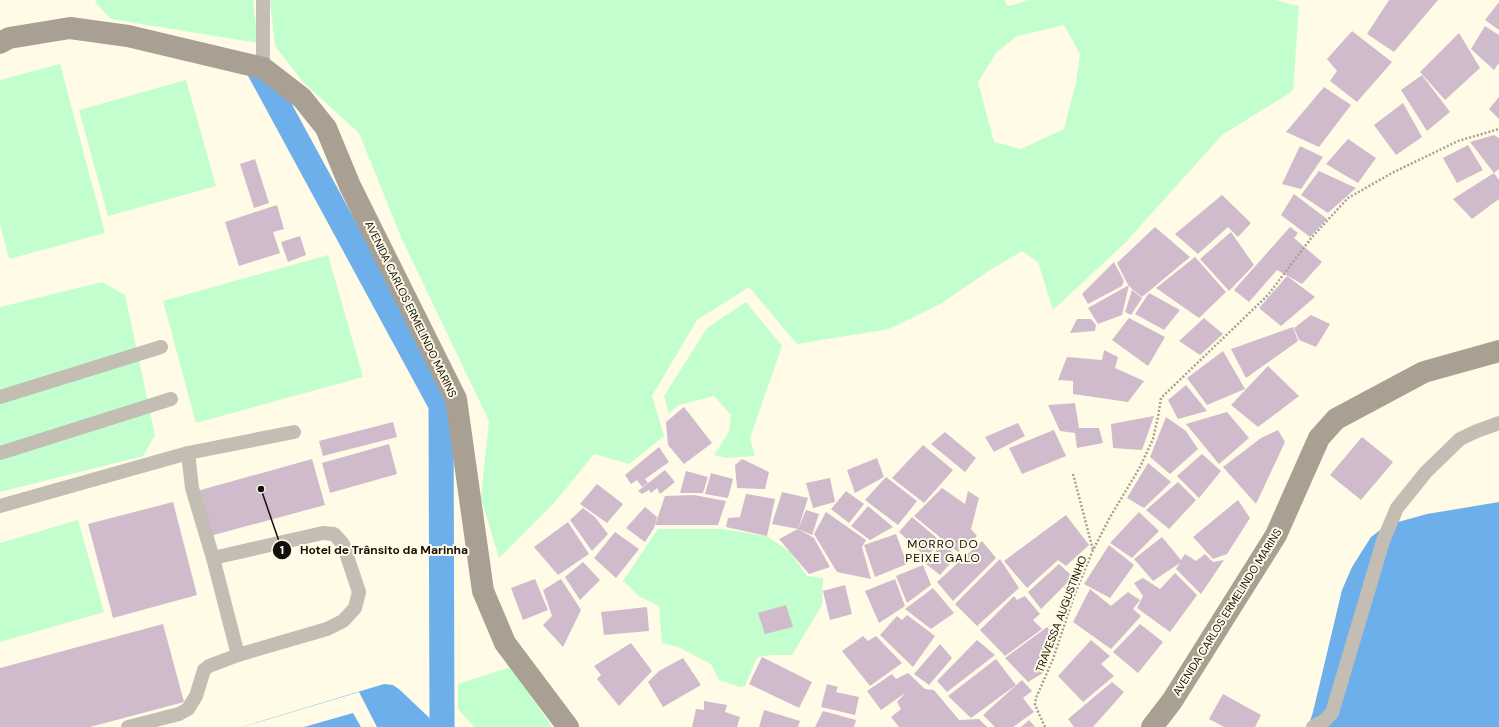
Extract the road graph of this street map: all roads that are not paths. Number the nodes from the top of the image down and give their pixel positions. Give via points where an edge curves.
1 (263, 0) edge
2 (0, 43) edge
3 (263, 68) junction
4 (161, 347) dead end
5 (1499, 351) edge
6 (0, 397) edge
7 (171, 399) dead end
8 (1499, 423) edge
9 (294, 432) dead end
10 (0, 453) edge
11 (188, 453) junction
12 (0, 506) edge
13 (213, 558) junction
14 (238, 655) junction
15 (128, 727) edge
16 (568, 727) edge
17 (1152, 727) edge
18 (1313, 727) edge

1 - 3 lane
2 - 3 street via 9,38 70,28 128,36
3 - 16 street, AVENIDA CARLOS ERMELINDO MARINS via 302,98 326,128 350,186 456,399 483,591 505,643
4 - 6 lane
5 - 17 street, AVENIDA CARLOS ERMELINDO MARINS via 1424,372 1336,419 1319,438 1276,535 1172,701
7 - 10 lane
8 - 18 lane via 1460,439 1426,472 1397,508 1383,541 1332,712 1324,721
9 - 11 lane
11 - 12 lane
11 - 13 lane via 192,488
13 - 14 lane
13 - 14 lane via 323,533 334,534 343,544 359,592 355,608 343,621 327,629
14 - 15 lane via 204,670 196,696 188,709 179,714

